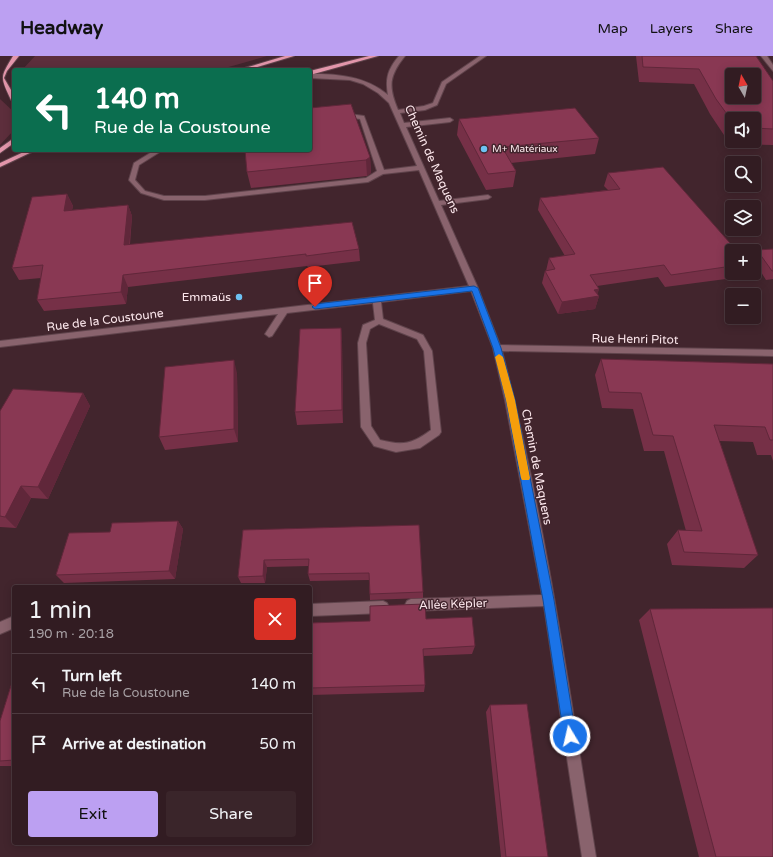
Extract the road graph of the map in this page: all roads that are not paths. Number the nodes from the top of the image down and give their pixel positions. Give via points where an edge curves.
1 (12, 56) edge
2 (16, 56) edge
3 (24, 56) edge
4 (291, 56) edge
5 (375, 56) edge
6 (402, 56) edge
7 (483, 56) edge
8 (764, 56) edge
9 (10, 63) junction
10 (248, 68) edge
11 (773, 69) edge
12 (312, 74) edge
13 (312, 75) edge
14 (6, 89) junction
15 (12, 92) edge
16 (12, 97) edge
17 (392, 102) junction
18 (397, 112) junction
19 (332, 114) edge
20 (450, 120) dead end
21 (403, 125) junction
22 (12, 142) edge
23 (0, 151) edge
24 (28, 152) edge
25 (31, 152) edge
26 (157, 152) edge
27 (21, 155) junction
28 (0, 165) edge
29 (422, 168) junction
30 (381, 172) junction
31 (488, 197) dead end
32 (437, 203) junction
33 (474, 288) junction
34 (377, 299) junction
35 (285, 310) junction
36 (379, 321) junction
37 (269, 334) dead end
38 (0, 344) edge
39 (497, 348) junction
40 (773, 353) edge
41 (549, 600) junction
42 (312, 610) edge
43 (12, 623) edge
44 (0, 628) edge
45 (589, 857) edge

1 - 9 main road
2 - 9 main road
3 - 9 main road
4 - 10 main road
5 - 12 main road
6 - 17 street, Chemin de Maquens via 391,69 388,81
7 - 18 street via 444,83 435,104
8 - 11 street
9 - 14 main road via 1,78
13 - 17 street, Chemin de Maquens via 358,81 373,86
14 - 15 main road
14 - 16 main road
17 - 18 street, Chemin de Maquens
18 - 21 street, Chemin de Maquens
19 - 30 street via 362,117
20 - 21 street
21 - 29 street, Chemin de Maquens
22 - 23 main road
24 - 27 main road
25 - 27 main road
26 - 30 street via 136,164 132,180 143,192 164,198 205,198 368,180
27 - 28 main road
29 - 30 street
29 - 32 street, Chemin de Maquens
31 - 32 street
32 - 33 street, Chemin de Maquens
33 - 34 street, Rue de la Coustoune
33 - 39 street, Chemin de Maquens
34 - 35 street, Rue de la Coustoune
34 - 36 street
35 - 37 street
35 - 38 street, Rue de la Coustoune
36 - 36 street via 420,337 428,352 436,432 420,444 396,448 377,443 366,427 362,343 366,327
39 - 40 street, Rue Henri Pitot
39 - 41 street, Chemin de Maquens via 510,400
41 - 42 street, Allée Képler
41 - 45 street, Chemin de Maquens
43 - 44 street

